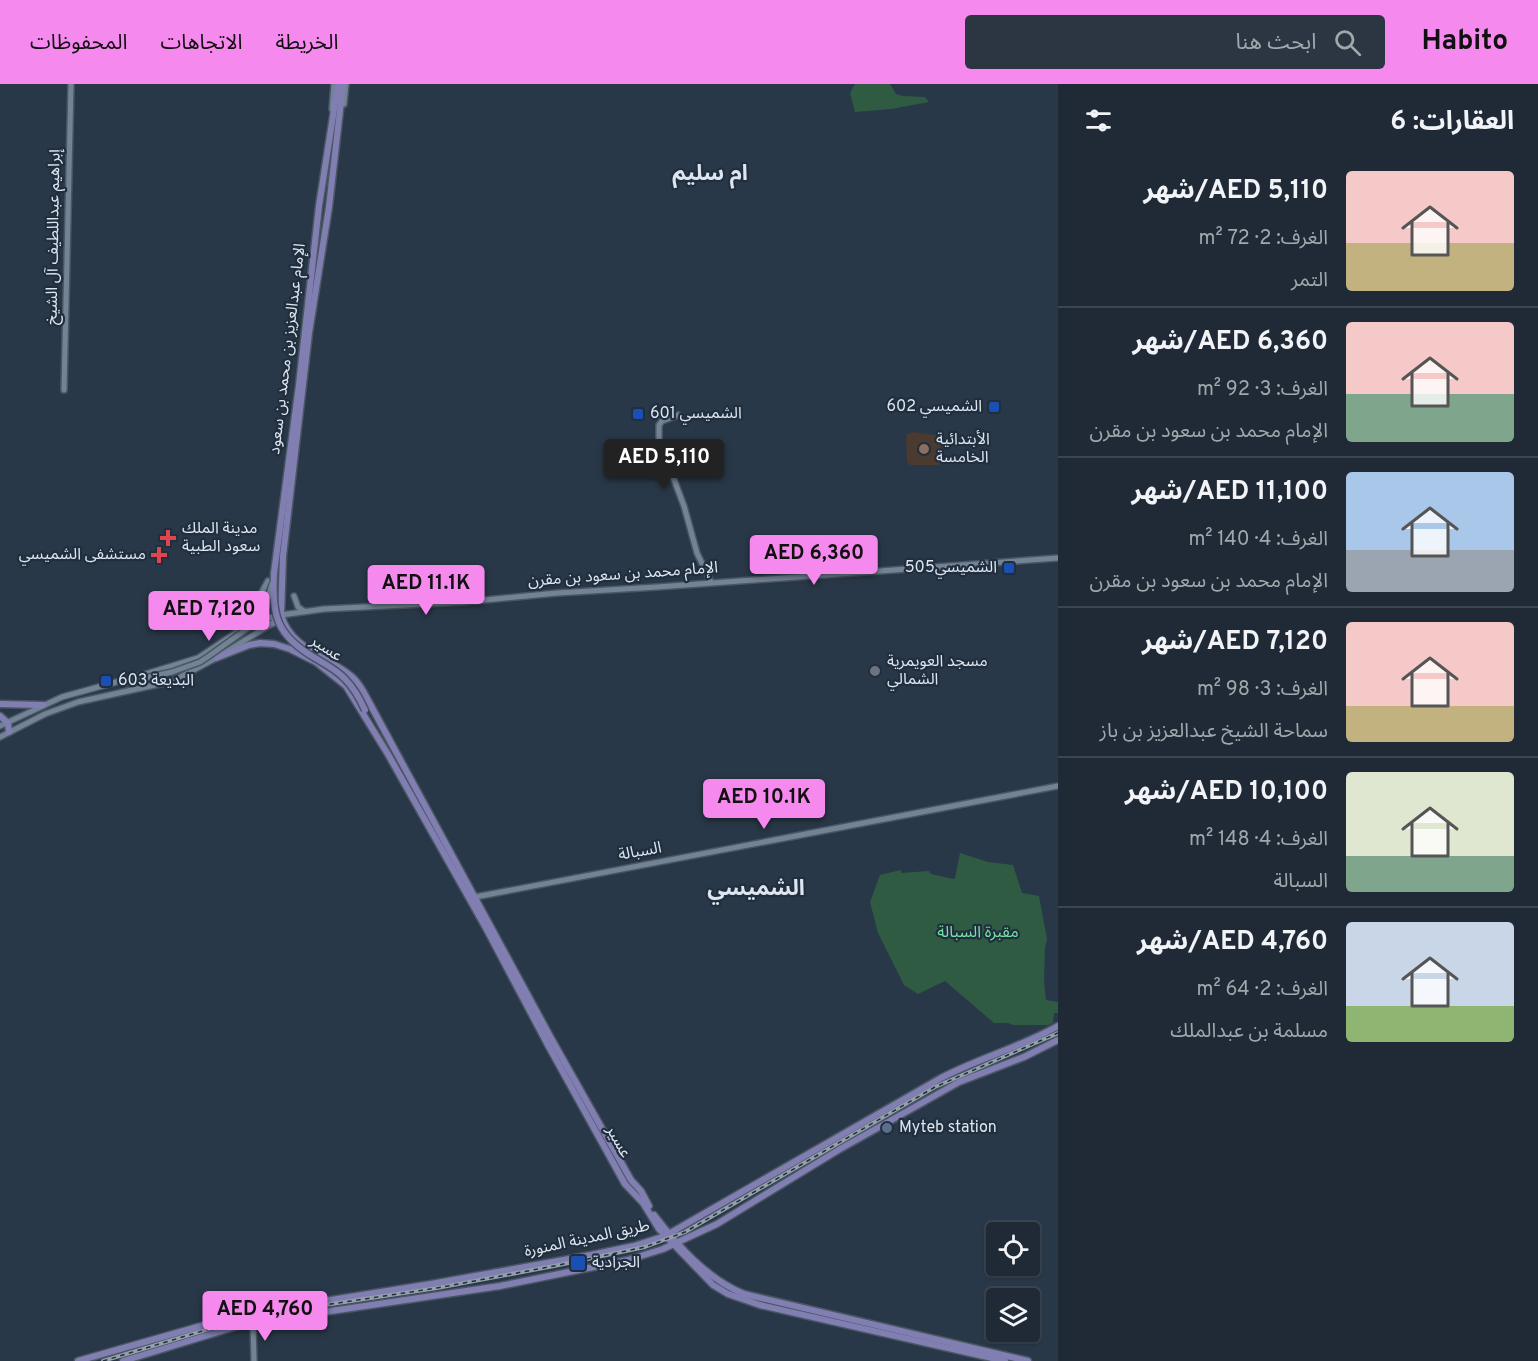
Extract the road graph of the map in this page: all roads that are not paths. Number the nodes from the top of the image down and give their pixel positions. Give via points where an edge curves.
1 (71, 84) edge
2 (336, 84) edge
3 (345, 84) edge
4 (337, 110) junction
5 (338, 126) junction
6 (331, 129) junction
7 (307, 332) junction
8 (64, 390) dead end
9 (678, 415) dead end
10 (1058, 558) edge
11 (274, 573) junction
12 (268, 581) dead end
13 (711, 582) junction
14 (294, 596) dead end
15 (305, 612) junction
16 (281, 615) junction
17 (273, 623) joint
18 (231, 636) junction
19 (216, 658) junction
20 (62, 697) junction
21 (0, 704) edge
22 (43, 705) junction
23 (0, 716) edge
24 (8, 723) junction
25 (0, 726) edge
26 (375, 731) junction
27 (9, 732) junction
28 (0, 737) edge
29 (1058, 786) edge
30 (475, 897) junction
31 (1058, 1026) edge
32 (1058, 1040) edge
33 (770, 1176) junction
34 (777, 1187) junction
35 (667, 1235) junction
36 (676, 1244) junction
37 (253, 1324) junction
38 (78, 1361) edge
39 (123, 1361) edge
40 (254, 1361) edge
41 (1005, 1361) edge
42 (1029, 1361) edge

1 - 8 street, إبراهيم عبداللطيف آل الشيخ
2 - 4 main road, الإمام عبدالعزيز بن محمد بن سعود
2 - 6 street, الإمام عبدالعزيز بن محمد بن سعود
3 - 4 main road, الإمام عبدالعزيز بن محمد بن سعود
3 - 5 street, الإمام عبدالعزيز بن محمد بن سعود
4 - 5 main road, الإمام عبدالعزيز بن محمد بن سعود
4 - 6 main road, الإمام عبدالعزيز بن محمد بن سعود
5 - 7 main road, الإمام عبدالعزيز بن محمد بن سعود via 329,207
6 - 7 main road, الإمام عبدالعزيز بن محمد بن سعود
7 - 11 main road, الإمام عبدالعزيز بن محمد بن سعود
7 - 16 main road, الإمام عبدالعزيز بن محمد بن سعود via 283,556
9 - 13 street via 662,421 657,434 697,553
10 - 13 street, الإمام محمد بن سعود بن مقرن
11 - 20 street, bridge via 265,609 255,623 209,656 172,672
11 - 26 main road, عسير, bridge via 273,604 281,629 297,646 344,678 354,689
12 - 18 street via 248,618
13 - 15 street, الإمام محمد بن سعود بن مقرن
14 - 15 street
15 - 16 street, الإمام محمد بن سعود بن مقرن
16 - 17 main road
16 - 18 street, الإمام محمد بن سعود بن مقرن via 252,622
16 - 30 main road, عسير via 294,639 353,678 363,691
17 - 19 street
18 - 20 street via 186,662
19 - 26 main road via 260,643 290,649 340,679
19 - 27 street via 174,681 78,702
20 - 22 street
21 - 22 main road
22 - 24 street
23 - 24 main road
24 - 25 street
24 - 27 main road
26 - 35 main road, عسير via 625,1184
27 - 28 street
29 - 30 street, السبالة
30 - 35 main road, عسير via 631,1180
31 - 33 main road, طريق المدينة المنورة via 955,1070
32 - 34 main road, طريق المدينة المنورة via 959,1082
33 - 34 main road via 772,1185
33 - 35 main road, طريق المدينة المنورة
34 - 36 main road, طريق المدينة المنورة
35 - 36 main road, عسير
35 - 38 main road, طريق المدينة المنورة via 591,1255 243,1314
36 - 37 main road, طريق المدينة المنورة via 628,1260 500,1286
36 - 41 main road, عسير via 713,1285 743,1300
36 - 42 main road, عسير via 728,1287 744,1294
37 - 39 main road, طريق المدينة المنورة
37 - 40 street

